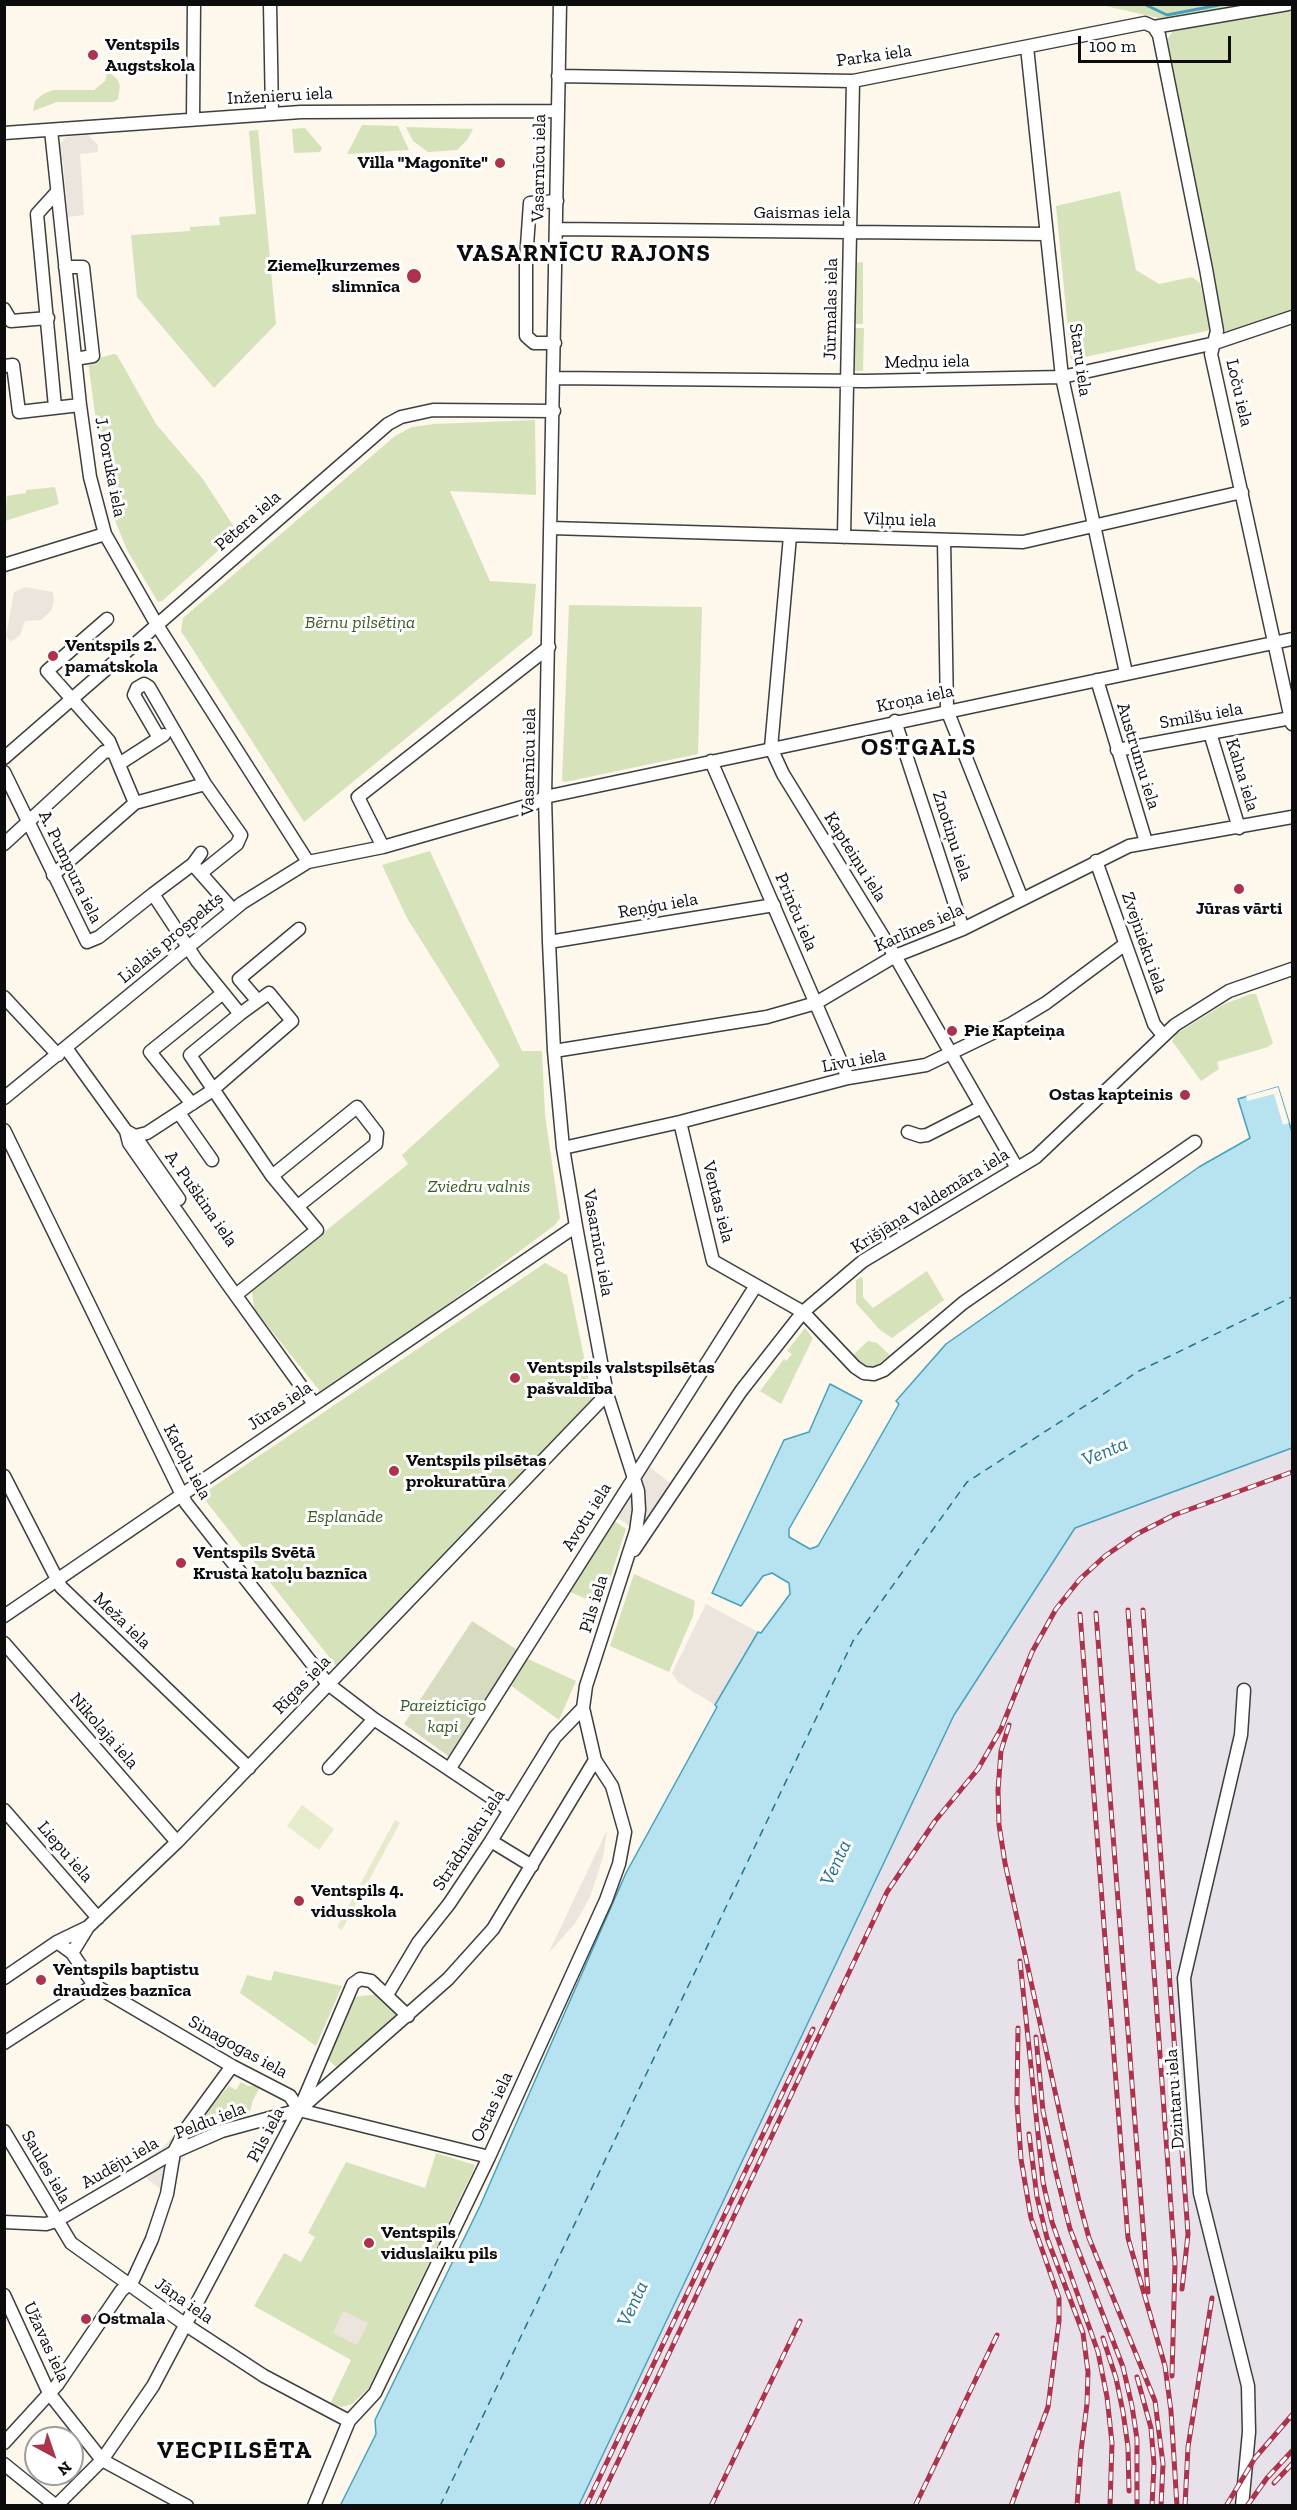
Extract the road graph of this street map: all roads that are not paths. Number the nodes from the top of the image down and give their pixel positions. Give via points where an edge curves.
1 (194, 4) edge
2 (270, 4) edge
3 (560, 4) edge
4 (1288, 4) edge
5 (1156, 31) junction
6 (1027, 47) junction
7 (558, 76) junction
8 (853, 81) junction
9 (558, 111) junction
10 (272, 114) junction
11 (193, 119) junction
12 (51, 130) junction
13 (4, 132) edge
14 (56, 193) junction
15 (557, 201) junction
16 (556, 228) junction
17 (850, 231) junction
18 (1047, 234) junction
19 (65, 267) junction
20 (4, 309) edge
21 (1293, 317) edge
22 (48, 318) junction
23 (555, 343) junction
24 (1215, 343) junction
25 (75, 359) junction
26 (4, 366) edge
27 (1062, 377) junction
28 (555, 378) junction
29 (847, 381) junction
30 (80, 405) junction
31 (55, 407) junction
32 (554, 411) junction
33 (1242, 492) junction
34 (1095, 525) junction
35 (551, 528) junction
36 (105, 534) junction
37 (790, 536) junction
38 (844, 537) junction
39 (944, 540) junction
40 (4, 565) edge
41 (107, 619) dead end
42 (157, 625) junction
43 (1293, 639) edge
44 (1276, 642) junction
45 (549, 646) junction
46 (1126, 673) junction
47 (1097, 680) junction
48 (70, 700) junction
49 (947, 710) junction
50 (895, 721) junction
51 (1292, 721) edge
52 (173, 730) junction
53 (1210, 733) junction
54 (159, 738) junction
55 (771, 748) junction
56 (1117, 750) junction
57 (114, 751) junction
58 (4, 758) edge
59 (711, 761) junction
60 (119, 764) junction
61 (4, 772) edge
62 (205, 784) junction
63 (545, 797) junction
64 (135, 803) junction
65 (1293, 817) edge
66 (28, 821) junction
67 (1239, 828) junction
68 (1146, 842) junction
69 (4, 844) edge
70 (383, 847) junction
71 (201, 853) dead end
72 (1096, 861) junction
73 (308, 862) junction
74 (197, 869) junction
75 (53, 875) junction
76 (153, 894) junction
77 (1022, 899) junction
78 (774, 904) junction
79 (233, 910) junction
80 (299, 929) dead end
81 (963, 929) junction
82 (549, 942) junction
83 (1124, 945) junction
84 (188, 947) junction
85 (895, 956) junction
86 (1293, 969) edge
87 (223, 993) junction
88 (4, 997) edge
89 (256, 1000) junction
90 (816, 1003) junction
91 (240, 1014) junction
92 (1162, 1034) junction
93 (555, 1051) junction
94 (62, 1052) junction
95 (951, 1054) junction
96 (848, 1078) junction
97 (214, 1089) junction
98 (4, 1098) edge
99 (192, 1104) junction
100 (982, 1107) junction
101 (179, 1113) junction
102 (680, 1122) junction
103 (4, 1130) edge
104 (908, 1132) dead end
105 (130, 1133) junction
106 (1195, 1142) dead end
107 (563, 1148) junction
108 (212, 1160) dead end
109 (1017, 1168) junction
110 (272, 1176) junction
111 (298, 1206) junction
112 (576, 1226) junction
113 (756, 1287) junction
114 (237, 1294) junction
115 (803, 1312) junction
116 (607, 1394) junction
117 (314, 1404) junction
118 (634, 1475) junction
119 (4, 1476) edge
120 (638, 1491) junction
121 (181, 1494) junction
122 (666, 1502) junction
123 (639, 1510) joint
124 (626, 1561) junction
125 (57, 1580) junction
126 (4, 1616) edge
127 (4, 1643) edge
128 (328, 1684) junction
129 (1244, 1690) dead end
130 (583, 1708) junction
131 (374, 1719) junction
132 (595, 1760) junction
133 (249, 1768) junction
134 (329, 1768) dead end
135 (450, 1768) junction
136 (4, 1810) edge
137 (510, 1810) junction
138 (491, 1841) junction
139 (177, 1842) junction
140 (532, 1866) junction
141 (98, 1918) junction
142 (88, 1927) junction
143 (57, 1942) junction
144 (72, 1953) junction
145 (4, 1978) edge
146 (94, 1985) junction
147 (387, 1995) junction
148 (408, 2016) junction
149 (4, 2043) edge
150 (232, 2066) junction
151 (299, 2110) junction
152 (4, 2131) edge
153 (174, 2152) junction
154 (489, 2157) junction
155 (56, 2221) junction
156 (4, 2222) edge
157 (128, 2284) junction
158 (4, 2295) edge
159 (186, 2325) junction
160 (49, 2393) junction
161 (349, 2421) junction
162 (4, 2443) edge
163 (102, 2460) junction
164 (4, 2464) edge
165 (56, 2505) edge
166 (187, 2505) edge
167 (314, 2505) edge
168 (1242, 2505) edge

1 - 11 street
2 - 10 street
3 - 7 street, Vasarnīcu iela
4 - 5 street, Parka iela
5 - 6 street, Parka iela via 1145,23
5 - 24 street, Loču iela via 1206,269 1217,332
6 - 8 street, Parka iela
6 - 18 street, Staru iela
7 - 8 street, Parka iela
7 - 9 street, Vasarnīcu iela
8 - 17 street, Jūrmalas iela
9 - 10 street, Inženieru iela
9 - 15 street, Vasarnīcu iela
10 - 11 street, Inženieru iela
11 - 12 street, Inženieru iela
12 - 13 street, Inženieru iela
12 - 14 street, J. Poruka iela
14 - 19 street, J. Poruka iela
14 - 22 street via 37,214
15 - 16 street, Vasarnīcu iela
15 - 23 street via 530,203 526,261 526,336 534,343
16 - 17 street, Gaismas iela
16 - 23 street, Vasarnīcu iela
17 - 18 street, Gaismas iela
17 - 29 street, Jūrmalas iela
18 - 27 street, Staru iela
19 - 25 street, J. Poruka iela
19 - 25 street via 83,267 93,356
20 - 22 street via 11,321
21 - 24 street, Medņu iela
22 - 31 street
23 - 28 street, Vasarnīcu iela
24 - 27 street, Medņu iela
24 - 33 street, Loču iela via 1212,354
25 - 30 street, J. Poruka iela
26 - 31 street via 13,365 19,412
27 - 29 street, Medņu iela
27 - 34 street, Staru iela
28 - 29 street, Medņu iela
28 - 32 street, Vasarnīcu iela
29 - 38 street, Jūrmalas iela
30 - 31 street
30 - 36 street, J. Poruka iela via 90,477
32 - 35 street, Vasarnīcu iela
32 - 42 street, Pētera iela via 433,410 388,424
33 - 34 street, Viļņu iela
33 - 44 street, Loču iela
34 - 39 street, Viļņu iela via 1023,542
34 - 46 street, Staru iela
35 - 37 street, Viļņu iela
35 - 45 street, Vasarnīcu iela
36 - 40 street
36 - 42 street, J. Poruka iela
37 - 38 street, Viļņu iela
37 - 55 street
38 - 39 street, Viļņu iela
39 - 49 street
41 - 48 street via 47,671
42 - 48 street, Pētera iela
42 - 73 street, J. Poruka iela
43 - 44 street, Kroņa iela
44 - 46 street, Kroņa iela
44 - 51 street, Loču iela
45 - 63 street, Vasarnīcu iela
45 - 70 street via 358,797
46 - 47 street, Kroņa iela
47 - 49 street, Kroņa iela
47 - 56 street, Austrumu iela
48 - 57 street
48 - 58 street, Pētera iela
49 - 50 street, Kroņa iela
49 - 77 street
50 - 55 street, Kroņa iela
50 - 81 street, Znotiņu iela
51 - 53 street, Smilšu iela
52 - 54 street
52 - 54 street via 144,684 134,695
52 - 62 street
53 - 56 street, Smilšu iela
53 - 67 street, Kalna iela
54 - 60 street
55 - 59 street, Kroņa iela
55 - 85 street, Kapteiņu iela via 783,774
56 - 68 street, Austrumu iela
57 - 60 street
57 - 66 street via 104,753
59 - 63 street, Kroņa iela
59 - 78 street, Prinču iela
60 - 64 street
61 - 66 street, A. Pumpura iela
62 - 64 street
62 - 74 street via 241,835 237,844
63 - 70 street, Lielais prospekts via 533,804
63 - 82 street, Vasarnīcu iela
64 - 75 street
65 - 67 street, Karlīnes iela
66 - 69 street
66 - 75 street, A. Pumpura iela
67 - 68 street, Karlīnes iela
68 - 72 street, Karlīnes iela
70 - 73 street, Lielais prospekts
71 - 74 street
72 - 77 street, Karlīnes iela
72 - 83 street, Zvejnieku iela
73 - 79 street, Lielais prospekts
74 - 76 street
74 - 79 street
75 - 76 street, A. Pumpura iela via 87,942 99,937
76 - 84 street
77 - 81 street, Karlīnes iela
78 - 82 street, Reņģu iela
78 - 90 street, Prinču iela
79 - 84 street, Lielais prospekts
80 - 89 street via 239,979
81 - 85 street, Karlīnes iela
82 - 93 street, Vasarnīcu iela
83 - 92 street, Zvejnieku iela via 1154,1024
83 - 95 street, Līvu iela via 1046,1003
84 - 87 street
84 - 94 street, Lielais prospekts
85 - 90 street, Karlīnes iela
85 - 95 street, Kapteiņu iela
86 - 92 street, Krišjāņa Valdemāra iela via 1229,991
87 - 91 street
87 - 99 street via 150,1052
88 - 94 street, A. Puškina iela
89 - 91 street
89 - 97 street via 269,993 292,1021
90 - 93 street, Karlīnes iela via 767,1017
90 - 96 street, Prinču iela
91 - 97 street via 190,1055
92 - 109 street, Krišjāņa Valdemāra iela via 1043,1151
93 - 107 street, Vasarnīcu iela
94 - 98 street, Lielais prospekts
94 - 105 street, A. Puškina iela
95 - 96 street, Līvu iela via 926,1065
95 - 100 street, Kapteiņu iela
96 - 102 street, Līvu iela
97 - 99 street
97 - 110 street
99 - 101 street
100 - 104 street via 927,1135
100 - 109 street, Kapteiņu iela
101 - 105 street via 147,1133
101 - 108 street
102 - 107 street, Līvu iela
102 - 113 street, Ventas iela via 713,1261
103 - 121 street, Katoļu iela
105 - 114 street, A. Puškina iela via 230,1273
106 - 115 street, Ventas iela via 963,1303 884,1370 864,1373 855,1367
107 - 112 street, Vasarnīcu iela
109 - 115 street, Krišjāņa Valdemāra iela via 863,1261
110 - 111 street
110 - 111 street via 357,1107 377,1133 376,1144
111 - 114 street via 317,1230
112 - 116 street, Vasarnīcu iela
112 - 117 street, Jūras iela
113 - 115 street, Ventas iela
113 - 118 street, Avotu iela
114 - 117 street, A. Puškina iela
115 - 122 street, Krišjāņa Valdemāra iela via 741,1391
116 - 118 street, Vasarnīcu iela
116 - 128 street, Rīgas iela
117 - 121 street, Jūras iela
118 - 120 street, Vasarnīcu iela
118 - 135 street, Avotu iela
119 - 125 street, Meža iela
120 - 122 street via 651,1504
120 - 123 street, Vasarnīcu iela
121 - 125 street, Jūras iela
121 - 128 street, Katoļu iela
122 - 124 street, Krišjāņa Valdemāra iela
123 - 124 street, Pils iela
124 - 130 street, Pils iela via 586,1686
125 - 126 street, Jūras iela
125 - 133 street, Meža iela
127 - 139 street, Nikolaja iela
128 - 131 street, Katoļu iela
128 - 133 street, Rīgas iela
129 - 168 street, Dzintaru iela via 1241,1735 1184,1978 1200,2193 1248,2386 1249,2432
130 - 132 street, Ostas iela
130 - 137 street, Strādnieku iela via 555,1737
131 - 134 street
131 - 135 street, Katoļu iela
132 - 140 street, Pils iela
132 - 154 street, Ostas iela via 612,1786 623,1822 619,1864
133 - 139 street, Rīgas iela
135 - 137 street, Katoļu iela
136 - 141 street, Liepu iela
137 - 138 street, Strādnieku iela
138 - 140 street
138 - 147 street, Strādnieku iela via 418,1943
139 - 141 street, Rīgas iela
140 - 148 street, Pils iela via 493,1929
141 - 142 street, Rīgas iela
142 - 143 street, Rīgas iela
142 - 144 street
143 - 144 street, Sinagogas iela
143 - 145 street, Rīgas iela
144 - 146 street, Sinagogas iela
146 - 149 street
146 - 150 street, Sinagogas iela
147 - 148 street
147 - 151 street via 371,1981 360,1979 353,1984
148 - 151 street, Pils iela
150 - 151 street, Sinagogas iela via 290,2096
150 - 153 street, Audēju iela
151 - 153 street, Peldu iela via 222,2132
151 - 154 street, Peldu iela
151 - 159 street, Pils iela
152 - 155 street, Saules iela
153 - 155 street, Audēju iela
153 - 157 street, Peldu iela via 167,2194 152,2239
154 - 161 street, Ostas iela via 375,2393
155 - 156 street
155 - 157 street, Jāņa iela via 70,2243
157 - 159 street, Jāņa iela
157 - 160 street, Peldu iela
158 - 160 street, Užavas iela
159 - 161 street, Jāņa iela via 274,2382
159 - 163 street, Pils iela via 153,2386
160 - 162 street, Peldu iela
160 - 163 street, Užavas iela
161 - 167 street, Ostas iela
163 - 165 street, Pils iela
163 - 166 street
164 - 165 street

